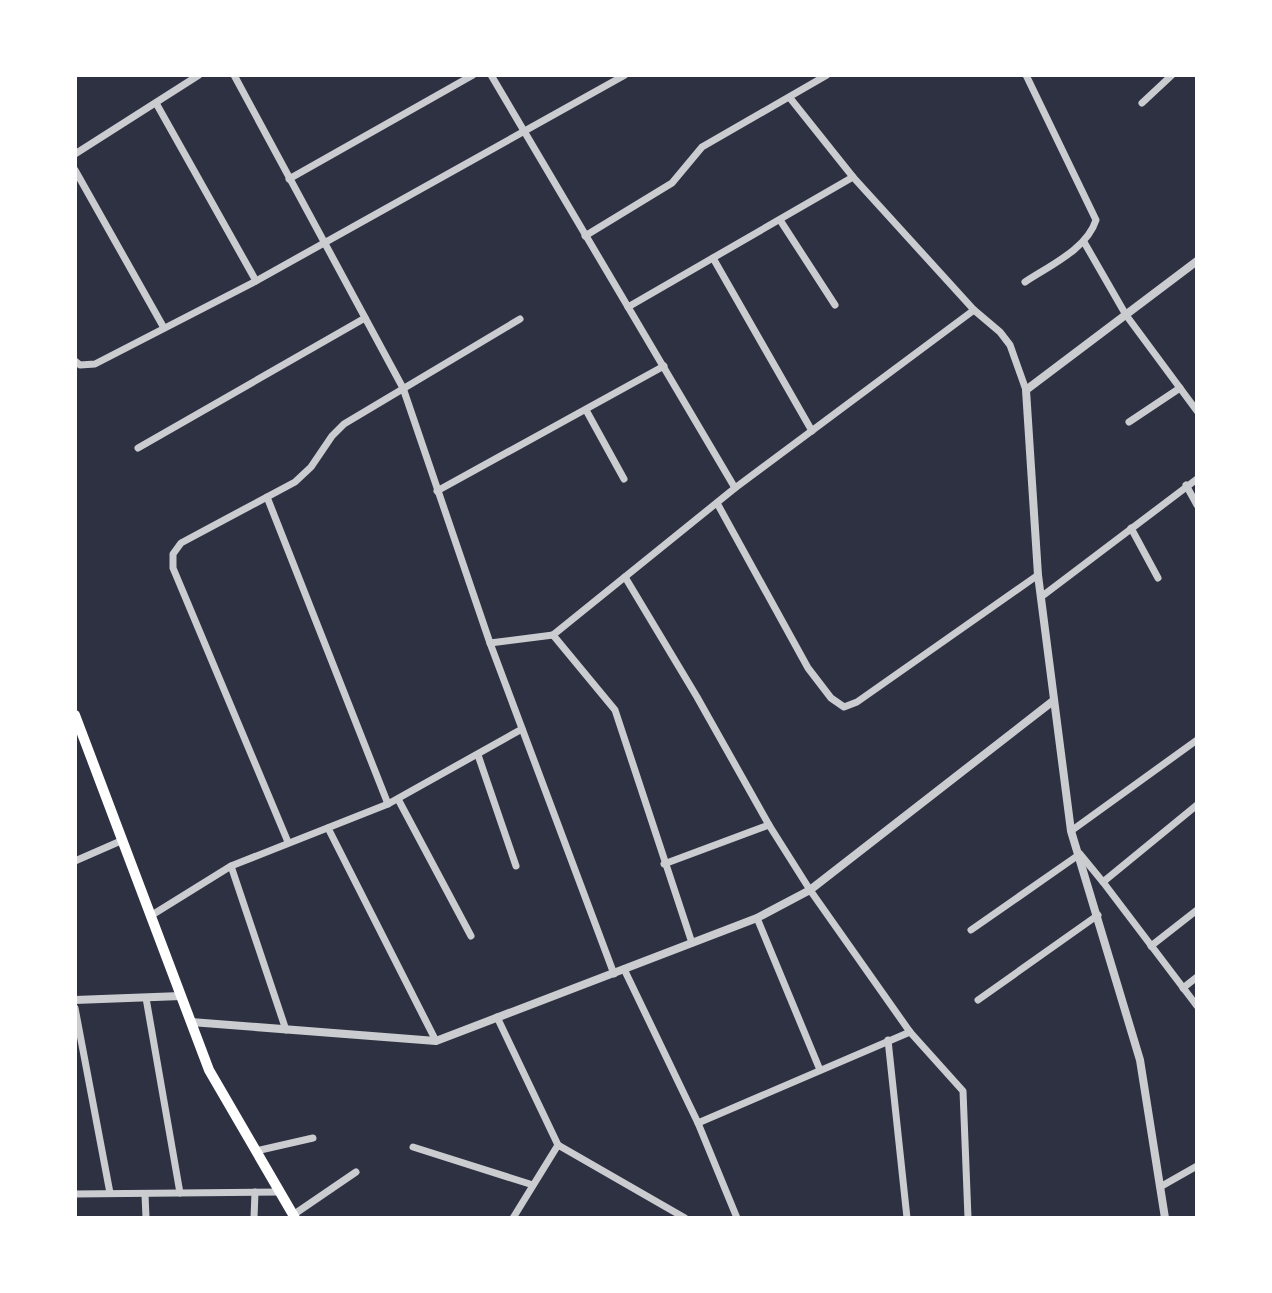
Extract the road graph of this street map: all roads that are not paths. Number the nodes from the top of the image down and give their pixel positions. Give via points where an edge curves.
1 (199, 75) edge
2 (234, 75) edge
3 (473, 75) edge
4 (491, 75) edge
5 (625, 75) edge
6 (808, 75) edge
7 (827, 75) edge
8 (1026, 75) edge
9 (1172, 75) edge
10 (812, 83) junction
11 (790, 98) junction
12 (156, 103) junction
13 (1142, 103) dead end
14 (525, 132) junction
15 (75, 153) edge
16 (75, 170) edge
17 (853, 177) junction
18 (289, 179) junction
19 (780, 220) junction
20 (585, 236) junction
21 (1083, 242) junction
22 (324, 243) junction
23 (713, 258) junction
24 (1197, 261) edge
25 (256, 281) junction
26 (1025, 282) dead end
27 (835, 305) dead end
28 (628, 307) junction
29 (974, 310) junction
30 (1126, 315) junction
31 (365, 318) junction
32 (520, 319) dead end
33 (164, 328) junction
34 (77, 363) edge
35 (664, 366) junction
36 (403, 388) junction
37 (1180, 388) junction
38 (1026, 390) junction
39 (586, 410) junction
40 (1197, 411) edge
41 (1129, 422) dead end
42 (813, 431) junction
43 (138, 448) dead end
44 (624, 479) dead end
45 (1197, 479) edge
46 (1186, 485) junction
47 (735, 488) junction
48 (437, 491) junction
49 (267, 497) junction
50 (717, 503) junction
51 (1197, 505) edge
52 (1131, 528) junction
53 (1038, 575) junction
54 (625, 577) junction
55 (1158, 578) dead end
56 (1041, 597) junction
57 (553, 635) junction
58 (490, 643) junction
59 (1053, 701) junction
60 (75, 715) edge
61 (522, 729) junction
62 (1197, 740) edge
63 (478, 755) junction
64 (398, 799) junction
65 (388, 804) junction
66 (1197, 805) edge
67 (769, 825) junction
68 (328, 828) junction
69 (1071, 831) junction
70 (123, 840) junction
71 (288, 842) junction
72 (1080, 854) junction
73 (75, 861) edge
74 (664, 864) junction
75 (231, 866) junction
76 (516, 866) dead end
77 (1103, 881) junction
78 (810, 890) junction
79 (1197, 909) edge
80 (152, 915) junction
81 (1098, 915) junction
82 (757, 918) junction
83 (971, 930) dead end
84 (471, 936) dead end
85 (692, 943) junction
86 (1151, 946) junction
87 (624, 969) junction
88 (614, 974) junction
89 (1197, 977) edge
90 (1183, 988) junction
91 (181, 996) junction
92 (146, 998) junction
93 (75, 1000) edge
94 (978, 1000) dead end
95 (1197, 1006) edge
96 (75, 1008) edge
97 (497, 1017) junction
98 (191, 1022) junction
99 (286, 1030) junction
100 (910, 1032) junction
101 (436, 1041) junction
102 (888, 1041) junction
103 (820, 1070) junction
104 (698, 1123) junction
105 (313, 1138) dead end
106 (558, 1145) junction
107 (413, 1147) dead end
108 (256, 1151) junction
109 (1197, 1166) edge
110 (356, 1172) dead end
111 (533, 1185) junction
112 (1160, 1187) junction
113 (255, 1192) junction
114 (280, 1192) junction
115 (110, 1193) junction
116 (180, 1193) junction
117 (75, 1194) edge
118 (145, 1194) junction
119 (294, 1216) edge
120 (146, 1218) edge
121 (254, 1218) edge
122 (513, 1218) edge
123 (685, 1218) edge
124 (737, 1218) edge
125 (907, 1218) edge
126 (968, 1218) edge
127 (1165, 1218) edge

1 - 12 street
2 - 18 street
3 - 18 street
4 - 14 street
5 - 14 street
6 - 10 street
7 - 10 street
8 - 21 street via 1096,220
9 - 13 street
10 - 11 street
11 - 17 street
11 - 20 street via 702,147 672,183
12 - 15 street
12 - 25 street
14 - 20 street
14 - 22 street
16 - 33 street
17 - 19 street
17 - 29 street
18 - 22 street
19 - 23 street
19 - 27 street
20 - 28 street
21 - 26 street
21 - 30 street
22 - 25 street
22 - 31 street
23 - 28 street
23 - 42 street
24 - 30 street
25 - 33 street
28 - 35 street
29 - 38 street via 1010,345
29 - 42 street
30 - 37 street
30 - 38 street
31 - 36 street
31 - 43 street
32 - 36 street
33 - 34 street via 95,363
35 - 39 street
35 - 47 street
36 - 48 street
36 - 49 street via 344,424 311,467
37 - 40 street
37 - 41 street
38 - 53 street
39 - 44 street
39 - 48 street
42 - 47 street
45 - 46 street
46 - 51 street
46 - 52 street
47 - 50 street
48 - 58 street
49 - 65 street
49 - 71 street via 181,543 173,554 173,568
50 - 53 street via 808,668 844,707
50 - 54 street
52 - 55 street
52 - 56 street
53 - 56 street
54 - 57 street
54 - 67 street
56 - 59 street
57 - 58 street
57 - 74 street via 615,710
58 - 61 street
59 - 69 street
59 - 78 street
60 - 70 main road
61 - 63 street
61 - 88 street
62 - 69 street
63 - 64 street
63 - 76 street
64 - 65 street
64 - 84 street
65 - 68 street
66 - 77 street
67 - 74 street
67 - 78 street
68 - 71 street
68 - 101 street
69 - 72 street
70 - 73 street
70 - 80 main road
71 - 75 street
72 - 77 street
72 - 81 street
72 - 83 street
74 - 85 street
75 - 80 street
75 - 99 street
77 - 86 street
78 - 82 street
78 - 100 street
79 - 86 street
80 - 91 main road
81 - 94 street
81 - 112 street via 1140,1060
82 - 85 street
82 - 103 street
85 - 87 street
86 - 90 street
87 - 88 street
87 - 104 street
88 - 97 street
89 - 90 street
90 - 95 street
91 - 92 street
91 - 98 main road
92 - 93 street
92 - 116 street
96 - 115 street
97 - 101 street
97 - 106 street
98 - 99 street
98 - 108 main road via 209,1070
99 - 101 street
100 - 102 street
100 - 126 street via 963,1091
102 - 103 street
102 - 125 street
103 - 104 street
104 - 124 street
105 - 108 street
106 - 111 street
106 - 123 street
107 - 111 street
108 - 114 main road
109 - 112 street
110 - 119 street
111 - 122 street
112 - 127 street
113 - 114 street
113 - 116 street
113 - 121 street
114 - 119 main road
115 - 117 street
115 - 118 street
116 - 118 street
118 - 120 street

